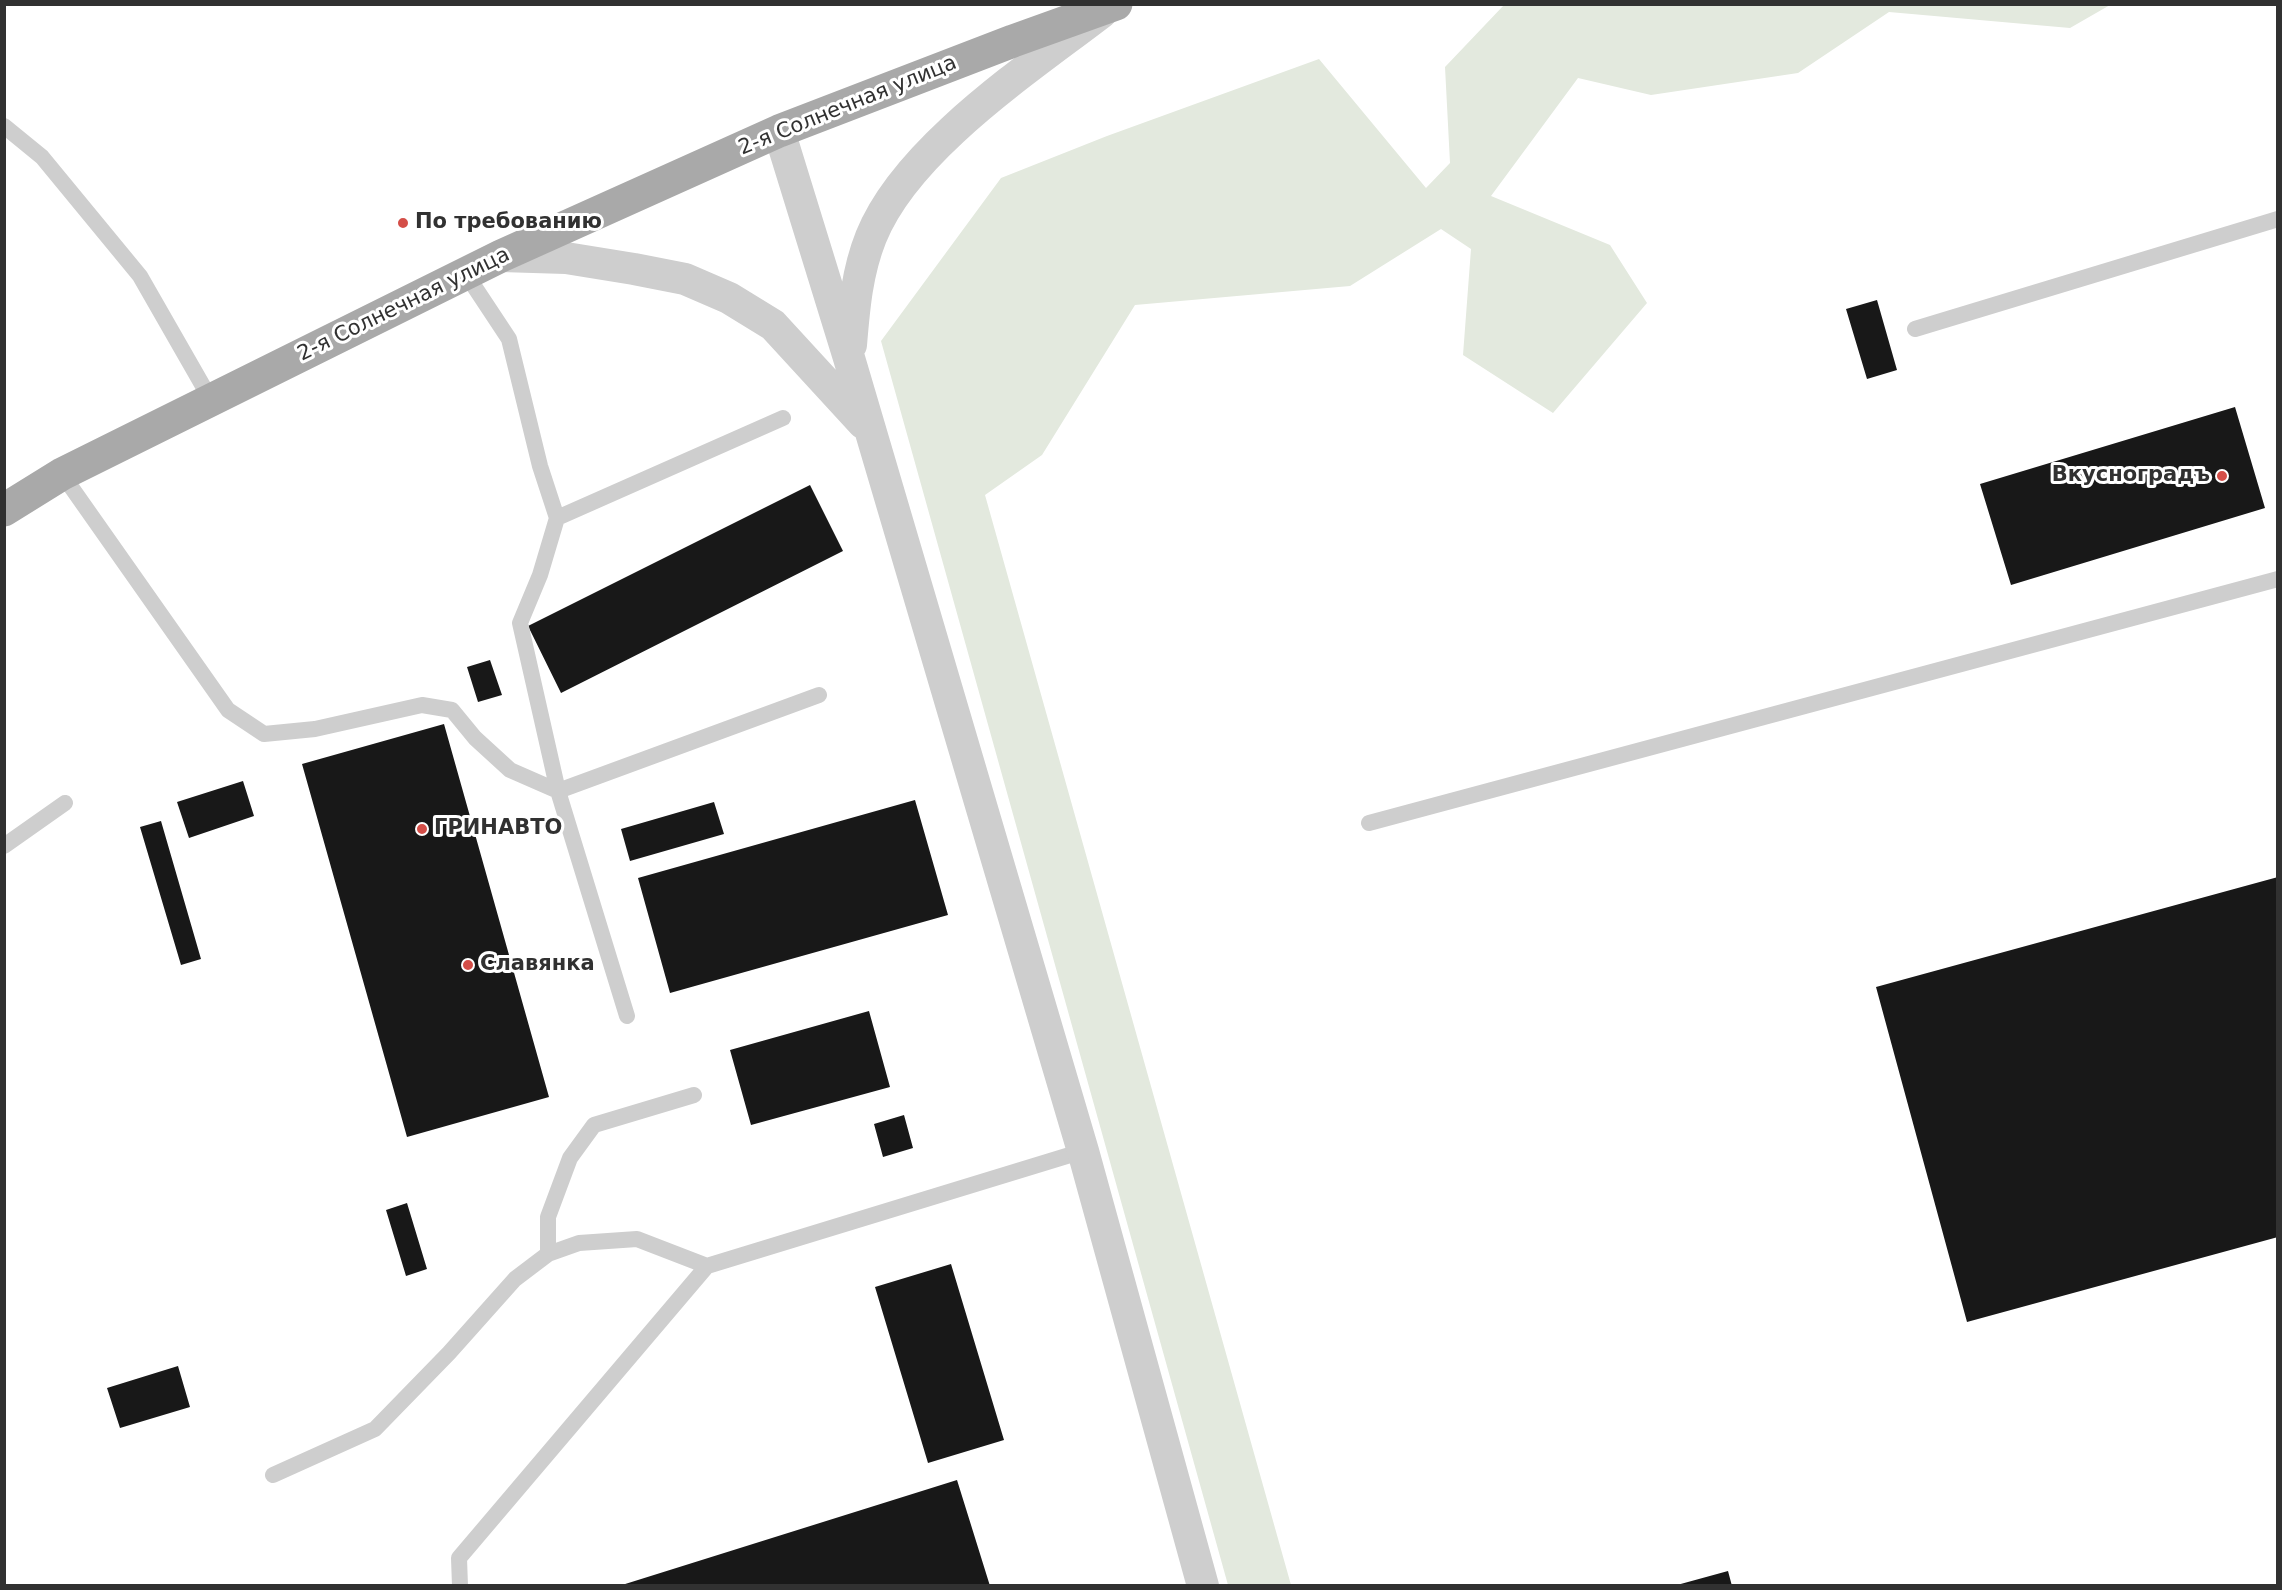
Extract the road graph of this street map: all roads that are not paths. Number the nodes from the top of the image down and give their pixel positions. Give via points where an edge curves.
1 (1113, 6) edge
2 (4, 126) edge
3 (779, 131) junction
4 (2277, 219) edge
5 (501, 256) junction
6 (466, 274) junction
7 (1915, 329) dead end
8 (849, 358) junction
9 (211, 400) junction
10 (783, 417) dead end
11 (870, 430) junction
12 (62, 474) junction
13 (4, 510) edge
14 (557, 518) junction
15 (2277, 579) edge
16 (819, 695) dead end
17 (558, 791) junction
18 (65, 803) dead end
19 (1369, 823) dead end
20 (4, 846) edge
21 (627, 1016) dead end
22 (694, 1095) dead end
23 (1083, 1151) junction
24 (548, 1254) junction
25 (708, 1266) junction
26 (273, 1474) dead end
27 (460, 1586) edge
28 (1203, 1586) edge

1 - 3 main road, 2-я Солнечная улица
1 - 8 street via 990,98 924,158 891,200 871,237 857,284
2 - 9 lane via 42,158 140,276
3 - 5 main road, 2-я Солнечная улица
3 - 8 street
4 - 7 lane
5 - 6 main road, 2-я Солнечная улица
5 - 11 street via 567,258 634,269 685,279 729,298 774,325
6 - 9 main road, 2-я Солнечная улица
6 - 14 lane via 509,339
8 - 11 street
9 - 12 main road, 2-я Солнечная улица
10 - 14 lane
11 - 23 street
12 - 13 main road, 2-я Солнечная улица
12 - 17 lane via 228,710 264,734 315,729 422,705 452,710 510,770
14 - 17 lane via 520,623
15 - 19 lane
16 - 17 lane
17 - 21 lane
18 - 20 lane
22 - 24 lane via 594,1125 570,1158 548,1217
23 - 25 lane
23 - 28 street
24 - 25 lane via 579,1243 637,1239
24 - 26 lane via 515,1279 375,1430
25 - 27 lane via 459,1558

